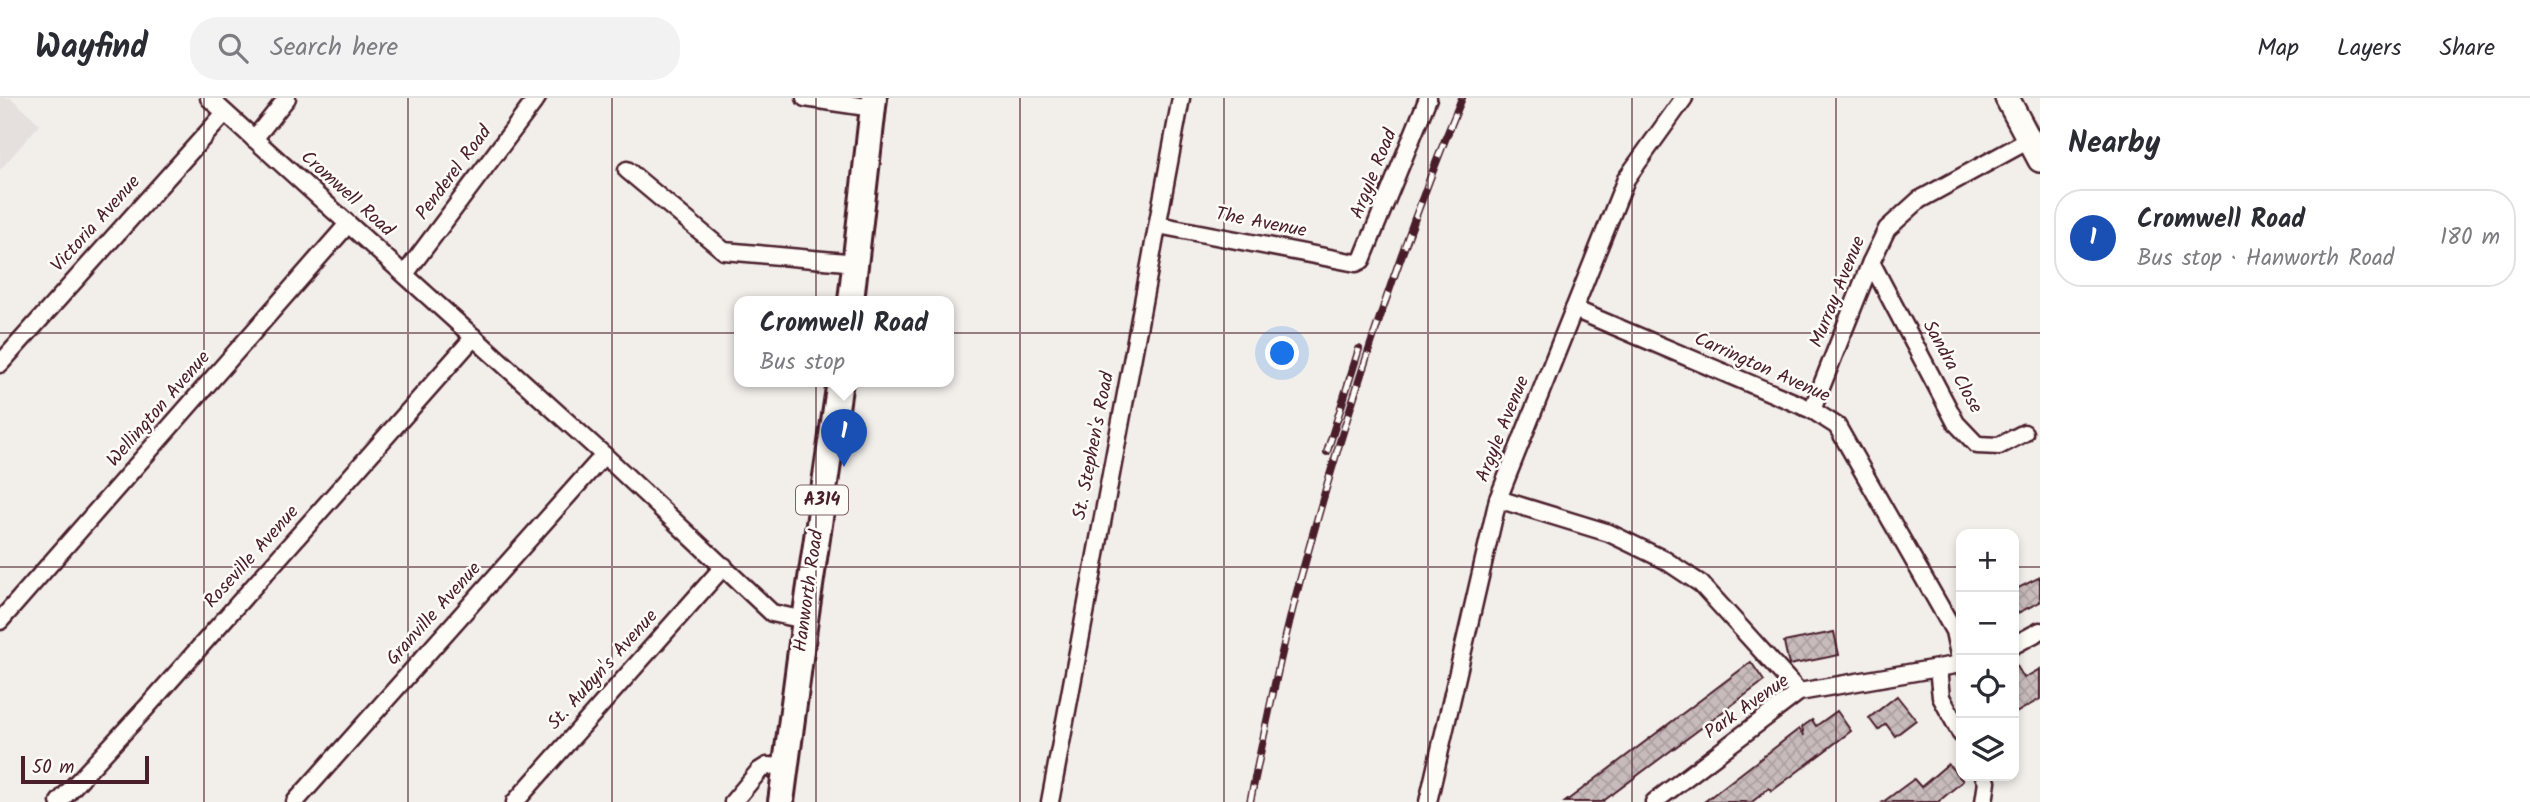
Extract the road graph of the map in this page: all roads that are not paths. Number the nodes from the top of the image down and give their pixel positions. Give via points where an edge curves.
1 (209, 98) edge
2 (287, 98) edge
3 (537, 98) edge
4 (805, 98) edge
5 (1181, 98) edge
6 (1428, 98) edge
7 (1684, 98) edge
8 (2007, 98) edge
9 (873, 103) edge
10 (225, 113) junction
11 (254, 139) junction
12 (2035, 150) edge
13 (627, 170) dead end
14 (348, 224) junction
15 (1157, 225) junction
16 (1871, 262) junction
17 (857, 263) junction
18 (1356, 263) joint
19 (405, 274) junction
20 (853, 296) edge
21 (1574, 309) junction
22 (474, 337) junction
23 (0, 364) edge
24 (839, 387) edge
25 (1812, 410) junction
26 (2024, 433) dead end
27 (604, 454) junction
28 (1498, 499) junction
29 (724, 566) junction
30 (805, 620) junction
31 (0, 621) edge
32 (2040, 631) edge
33 (2019, 642) edge
34 (1959, 655) edge
35 (1956, 665) edge
36 (1938, 669) junction
37 (1799, 692) junction
38 (1956, 725) edge
39 (786, 767) junction
40 (1986, 781) edge
41 (59, 802) edge
42 (295, 802) edge
43 (514, 802) edge
44 (733, 802) edge
45 (782, 802) edge
46 (1050, 802) edge
47 (1428, 802) edge
48 (1654, 802) edge
49 (1984, 802) edge

1 - 10 street, Cromwell Road
2 - 11 street
3 - 19 street, Penderel Road
4 - 9 street
5 - 15 street, St. Stephen's Road
6 - 18 street, Argyle Road via 1362,260
7 - 21 street, Argyle Avenue via 1626,179
8 - 12 main road
9 - 17 main road
10 - 11 street, Cromwell Road
10 - 23 street, Victoria Avenue
11 - 14 street, Cromwell Road
12 - 16 street, Murray Avenue via 1919,200 1887,229
13 - 17 street via 724,251
14 - 19 street, Cromwell Road
14 - 31 street, Wellington Avenue
15 - 18 street, The Avenue
15 - 46 street, St. Stephen's Road
16 - 25 street, Murray Avenue
16 - 26 street, Sandra Close via 1956,423 1977,444 1999,446
17 - 20 main road
19 - 22 street, Cromwell Road
21 - 25 street, Carrington Avenue
21 - 28 street, Argyle Avenue
22 - 27 street, Cromwell Road
22 - 41 street, Roseville Avenue
24 - 30 main road, Hanworth Road / A314
25 - 34 street, Carrington Avenue via 1837,426 1954,631
27 - 29 street, Cromwell Road
27 - 42 street, Granville Avenue
28 - 37 street via 1609,533 1665,560 1701,584
28 - 47 street, Argyle Avenue
29 - 30 street, Cromwell Road via 772,613
29 - 43 street, St. Aubyn's Avenue
30 - 39 main road, Hanworth Road / A314
32 - 33 street
35 - 36 street, Park Avenue
36 - 37 street, Park Avenue
36 - 38 street via 1941,697
37 - 48 street, Park Avenue
39 - 44 street via 767,766 759,771
39 - 45 main road, Hanworth Road / A314
40 - 49 street

